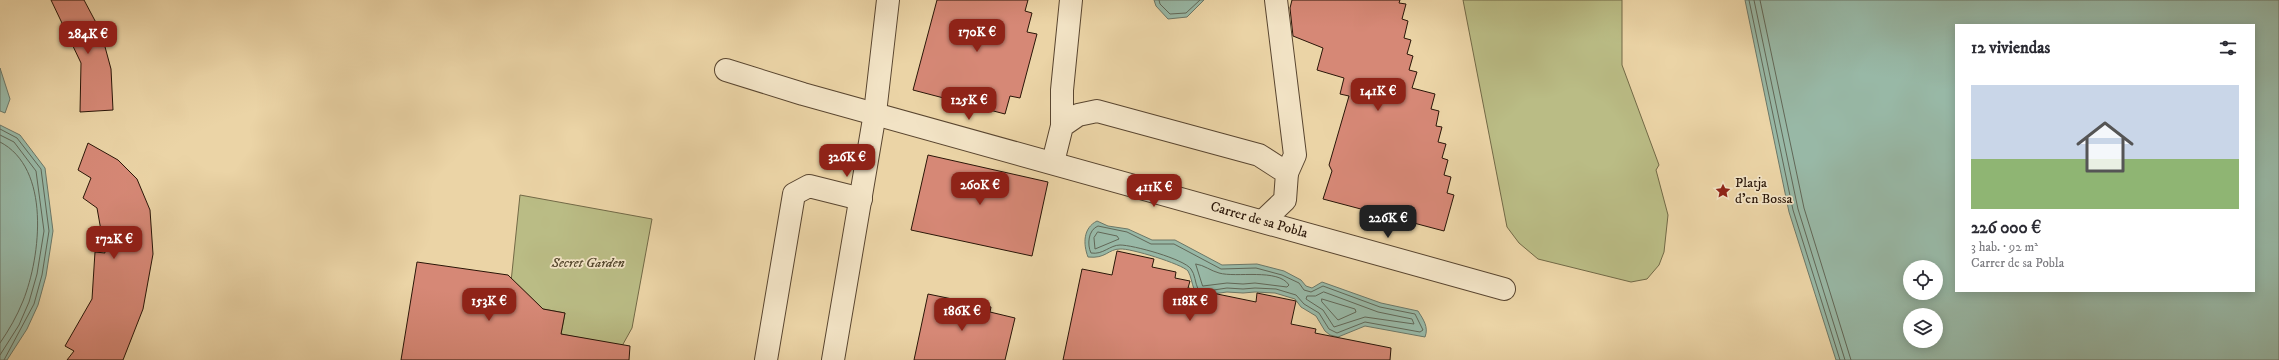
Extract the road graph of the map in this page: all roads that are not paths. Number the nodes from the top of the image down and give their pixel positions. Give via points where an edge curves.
1 (888, 0) edge
2 (1071, 0) edge
3 (1276, 0) edge
4 (726, 70) dead end
5 (875, 113) junction
6 (1062, 126) junction
7 (1053, 162) junction
8 (1287, 173) junction
9 (861, 199) junction
10 (1263, 221) junction
11 (1504, 289) dead end
12 (766, 360) edge
13 (833, 360) edge

1 - 5 street
2 - 6 street via 1062,90
3 - 8 street via 1295,155
4 - 5 street, Carrer de sa Pobla
5 - 7 street, Carrer de sa Pobla
5 - 9 street
6 - 7 street
6 - 8 street via 1078,115 1097,111 1259,155
7 - 10 street, Carrer de sa Pobla
8 - 10 street via 1285,200
9 - 12 street via 809,186 794,194
9 - 13 street
10 - 11 street, Carrer de sa Pobla

